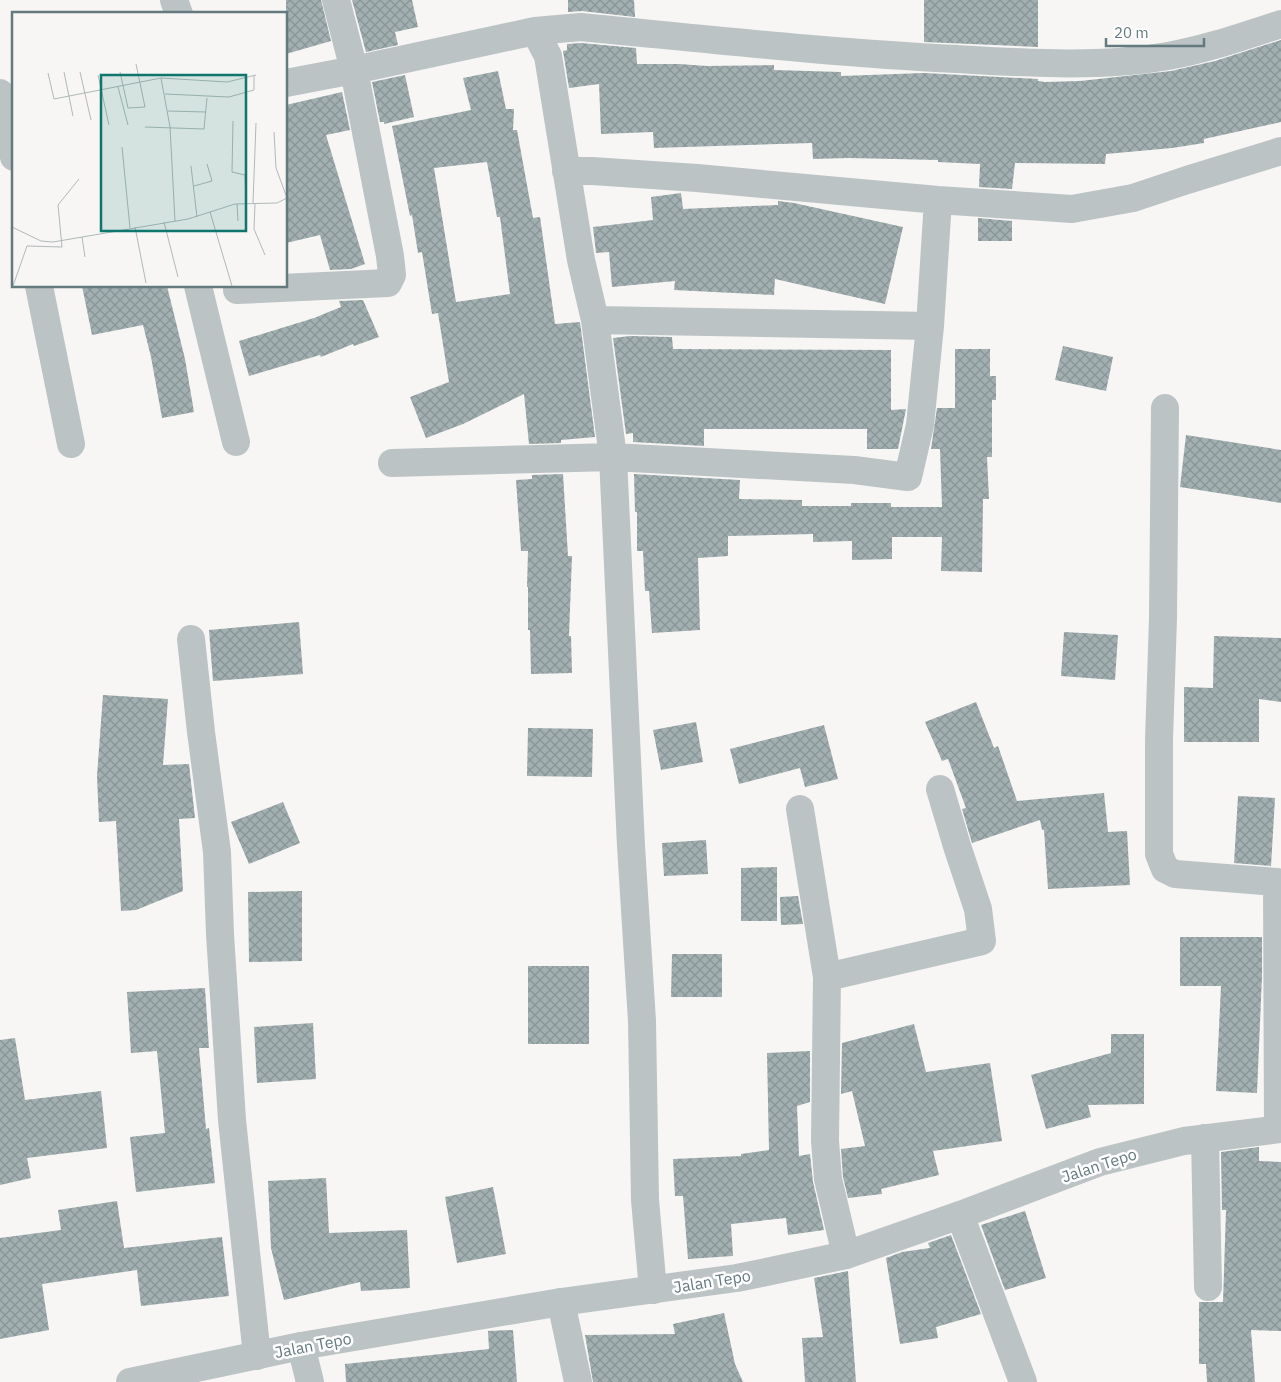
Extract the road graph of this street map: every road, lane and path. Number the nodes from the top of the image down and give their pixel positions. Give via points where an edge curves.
1 (174, 0) edge
2 (336, 0) edge
3 (178, 12) edge
4 (1281, 24) edge
5 (535, 31) junction
6 (354, 70) junction
7 (288, 83) edge
8 (0, 93) edge
9 (9, 144) edge
10 (1281, 150) edge
11 (566, 172) junction
12 (938, 200) junction
13 (40, 288) edge
14 (198, 288) edge
15 (237, 288) edge
16 (280, 288) edge
17 (288, 288) edge
18 (595, 320) junction
19 (930, 326) junction
20 (1165, 408) dead end
21 (236, 442) dead end
22 (71, 444) dead end
23 (613, 457) junction
24 (392, 463) dead end
25 (191, 639) dead end
26 (940, 789) dead end
27 (800, 809) dead end
28 (827, 977) junction
29 (1280, 1129) edge
30 (1205, 1138) junction
31 (960, 1215) junction
32 (846, 1255) junction
33 (1208, 1287) dead end
34 (653, 1290) junction
35 (561, 1302) junction
36 (301, 1346) junction
37 (257, 1356) junction
38 (130, 1382) edge
39 (310, 1382) edge
40 (578, 1382) edge
41 (1024, 1382) edge

1 - 3 street
2 - 6 street
4 - 5 street via 1169,56 1117,62 1037,64 885,55 581,28
5 - 6 street
5 - 11 street via 548,56
6 - 7 street
6 - 17 street via 392,275 388,283
8 - 9 street
10 - 12 street via 1134,198 1072,209
11 - 12 street via 696,178
11 - 18 street
12 - 19 street
13 - 22 street
14 - 21 street
15 - 16 street
18 - 19 street
18 - 23 street
19 - 23 street via 920,425 908,477 854,470
20 - 29 street via 1159,854 1165,869 1175,874 1277,882
23 - 24 street
23 - 34 street via 642,1021 645,1200
25 - 37 street via 217,852 232,1120
26 - 28 street via 978,909 982,941
27 - 28 street
28 - 32 street via 826,1151 828,1179
29 - 30 street, Jalan Tepo
30 - 31 street, Jalan Tepo via 1100,1162
30 - 33 street
31 - 32 street, Jalan Tepo
31 - 41 street
32 - 34 street, Jalan Tepo via 737,1278
34 - 35 street, Jalan Tepo
35 - 36 street, Jalan Tepo
35 - 40 street
36 - 37 street, Jalan Tepo
36 - 39 street
37 - 38 street, Jalan Tepo

